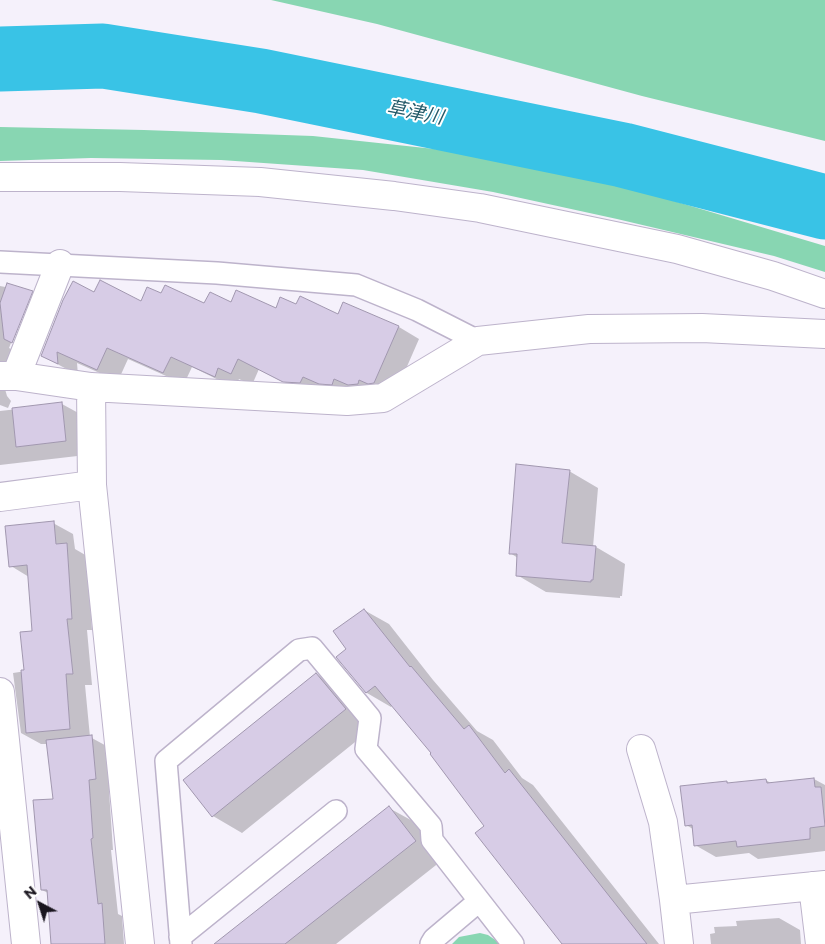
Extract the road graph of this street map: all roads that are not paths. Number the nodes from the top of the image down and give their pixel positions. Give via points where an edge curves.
1 (0, 178) edge
2 (0, 262) edge
3 (60, 264) junction
4 (825, 294) edge
5 (825, 334) edge
6 (478, 341) junction
7 (8, 376) edge
8 (91, 387) junction
9 (92, 485) junction
10 (0, 497) edge
11 (0, 692) edge
12 (641, 749) dead end
13 (336, 811) dead end
14 (819, 886) edge
15 (674, 900) junction
16 (479, 901) junction
17 (181, 941) edge
18 (26, 944) edge
19 (140, 944) edge
20 (431, 944) edge
21 (513, 944) edge
22 (678, 944) edge
23 (820, 944) edge

1 - 4 street via 120,177 241,182 394,196 480,208 677,248
2 - 3 lane
3 - 6 lane via 356,285 417,310
3 - 7 street
5 - 6 street via 702,328 589,329
6 - 8 street via 383,398 347,401
7 - 8 street
8 - 9 street
9 - 10 street
9 - 19 street
11 - 18 street
12 - 15 street via 663,822
13 - 17 lane
14 - 15 street
14 - 23 street
15 - 22 street
16 - 17 lane via 432,840 431,826 366,749 370,718 312,648 299,650 166,761
16 - 20 lane
16 - 21 lane

